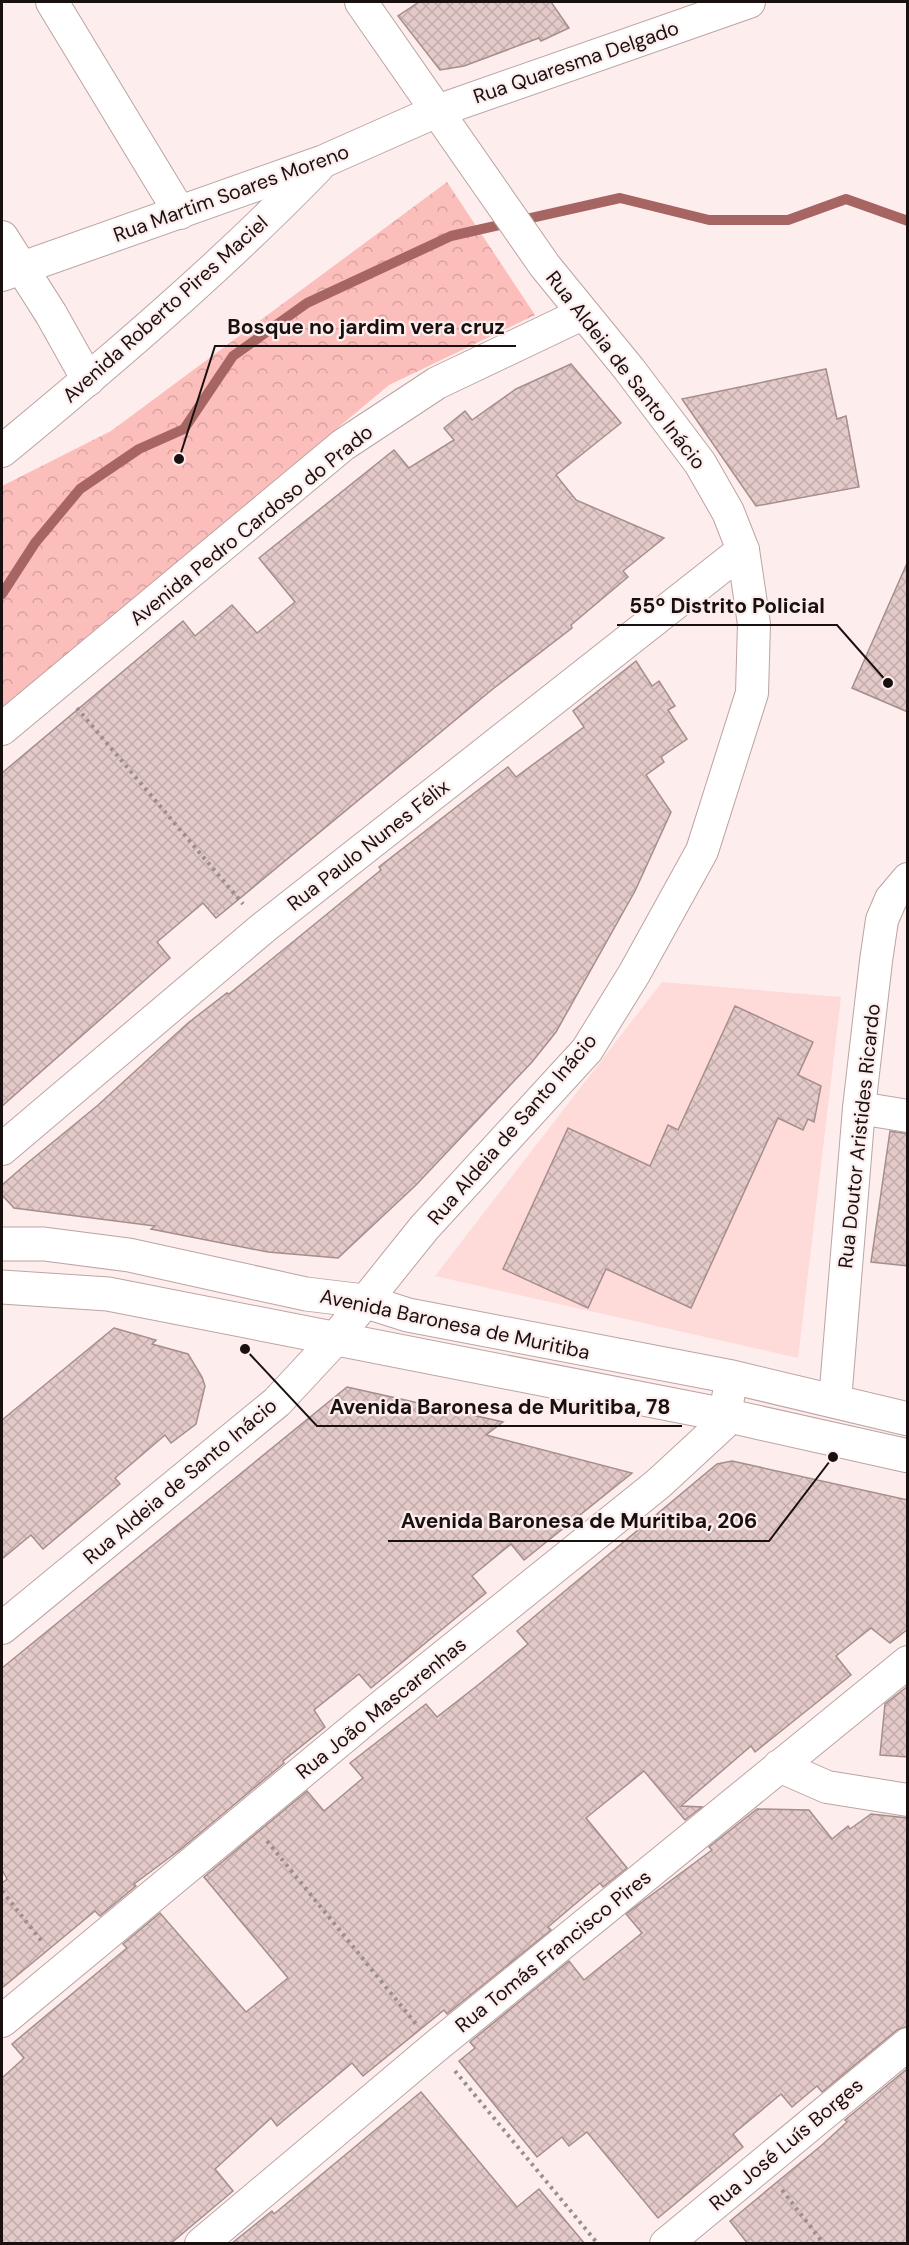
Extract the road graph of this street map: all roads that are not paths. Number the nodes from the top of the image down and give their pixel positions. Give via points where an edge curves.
1 (52, 2) edge
2 (361, 2) edge
3 (749, 2) edge
4 (701, 10) edge
5 (437, 111) junction
6 (324, 161) junction
7 (180, 213) junction
8 (2, 237) edge
9 (12, 271) edge
10 (582, 314) junction
11 (88, 380) junction
12 (2, 451) edge
13 (743, 550) junction
14 (2, 729) edge
15 (908, 879) edge
16 (860, 1108) junction
17 (908, 1116) edge
18 (2, 1149) edge
19 (2, 1244) edge
20 (2, 1287) edge
21 (364, 1301) junction
22 (334, 1340) junction
23 (732, 1377) junction
24 (835, 1401) junction
25 (725, 1415) junction
26 (908, 1419) edge
27 (908, 1456) edge
28 (2, 1628) edge
29 (908, 1662) edge
30 (779, 1766) junction
31 (908, 1800) edge
32 (2, 2021) edge
33 (908, 2044) edge
34 (201, 2244) edge
35 (666, 2244) edge

1 - 7 street
2 - 5 street, Rua Aldeia de Santo Inácio
3 - 4 street, Rua Quaresma Delgado
4 - 5 street, Rua Quaresma Delgado
5 - 6 street, Rua Martim Soares Moreno
5 - 10 street, Rua Aldeia de Santo Inácio
6 - 7 street, Rua Martim Soares Moreno
6 - 11 street, Avenida Roberto Pires Maciel via 222,262
7 - 9 street, Rua Martim Soares Moreno
8 - 9 street
9 - 11 street
10 - 13 street, Rua Aldeia de Santo Inácio via 700,463 728,512
10 - 14 street, Avenida Pedro Cardoso do Prado via 437,383 343,445
11 - 12 street, Avenida Roberto Pires Maciel
13 - 18 street, Rua Paulo Nunes Félix via 263,928
13 - 21 street, Rua Aldeia de Santo Inácio via 754,624 752,693 702,851 634,974 586,1050 424,1228
15 - 16 street, Rua Doutor Aristides Ricardo via 891,899 882,920
16 - 17 street
16 - 24 street, Rua Doutor Aristides Ricardo
19 - 21 main road, Avenida Baronesa de Muritiba via 44,1244 129,1255 306,1294
20 - 22 main road, Avenida Baronesa de Muritiba via 108,1294
21 - 22 street, Rua Aldeia de Santo Inácio
21 - 23 main road, Avenida Baronesa de Muritiba via 408,1315
22 - 25 main road, Avenida Baronesa de Muritiba
22 - 28 street, Rua Aldeia de Santo Inácio via 277,1402
23 - 24 main road, Avenida Baronesa de Muritiba
23 - 25 street, Rua João Mascarenhas
24 - 26 main road, Avenida Baronesa de Muritiba
25 - 27 main road, Avenida Baronesa de Muritiba
25 - 32 street, Rua João Mascarenhas via 723,1424 658,1484
29 - 30 street, Rua Tomás Francisco Pires
30 - 31 street via 827,1787
30 - 34 street, Rua Tomás Francisco Pires
33 - 35 street, Rua José Luís Borges

